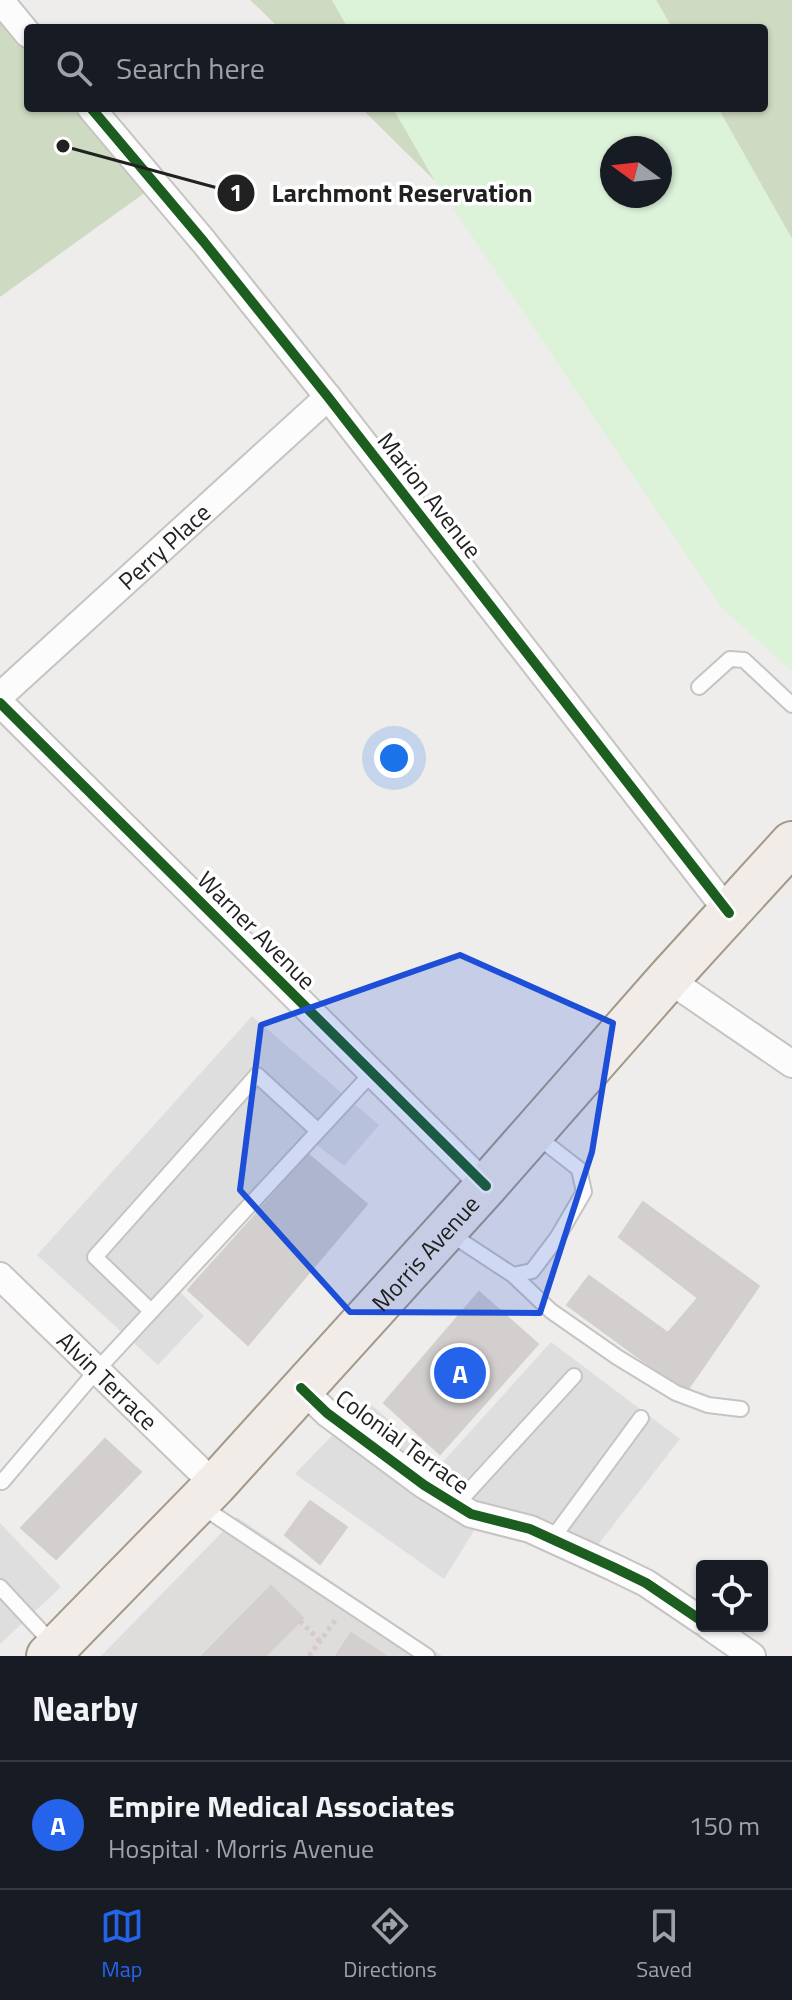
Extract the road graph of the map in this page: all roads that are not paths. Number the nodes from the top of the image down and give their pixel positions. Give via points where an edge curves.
1 (0, 0) edge
2 (24, 29) edge
3 (94, 112) edge
4 (328, 397) junction
5 (699, 687) dead end
6 (0, 696) edge
7 (0, 703) edge
8 (792, 705) edge
9 (792, 843) edge
10 (729, 913) junction
11 (668, 979) junction
12 (792, 1064) edge
13 (372, 1073) junction
14 (318, 1131) junction
15 (532, 1133) junction
16 (486, 1186) junction
17 (445, 1231) junction
18 (513, 1275) junction
19 (0, 1276) edge
20 (151, 1311) junction
21 (97, 1370) junction
22 (574, 1376) dead end
23 (301, 1388) junction
24 (741, 1409) dead end
25 (641, 1418) dead end
26 (2, 1482) edge
27 (206, 1494) junction
28 (456, 1505) junction
29 (552, 1539) junction
30 (0, 1587) edge
31 (696, 1617) edge
32 (718, 1632) edge
33 (62, 1647) edge
34 (427, 1656) edge
35 (752, 1656) edge

1 - 2 street
3 - 4 street, Marion Avenue
4 - 6 street, Perry Place
4 - 10 street, Marion Avenue
5 - 8 lane via 730,659 744,660
7 - 13 street, Warner Avenue
9 - 10 main road, Morris Avenue
10 - 11 main road, Morris Avenue
11 - 12 street
11 - 15 main road, Morris Avenue
13 - 14 lane
13 - 16 street, Warner Avenue
14 - 20 lane
14 - 20 lane via 257,1075 95,1257
15 - 16 main road, Morris Avenue
15 - 18 lane via 579,1169 584,1192 532,1271
16 - 17 main road, Morris Avenue
17 - 18 lane
17 - 23 main road, Morris Avenue
18 - 24 lane via 551,1311 676,1393 708,1405
19 - 21 street, Alvin Terrace
20 - 21 lane
21 - 26 lane
21 - 27 street, Alvin Terrace
22 - 28 lane
23 - 27 main road, Morris Avenue
23 - 28 street, Colonial Terrace via 327,1413
25 - 29 lane
27 - 33 main road, Morris Avenue
27 - 34 lane
28 - 29 street, Colonial Terrace
29 - 31 street, Colonial Terrace via 646,1583
30 - 33 lane
32 - 35 street

